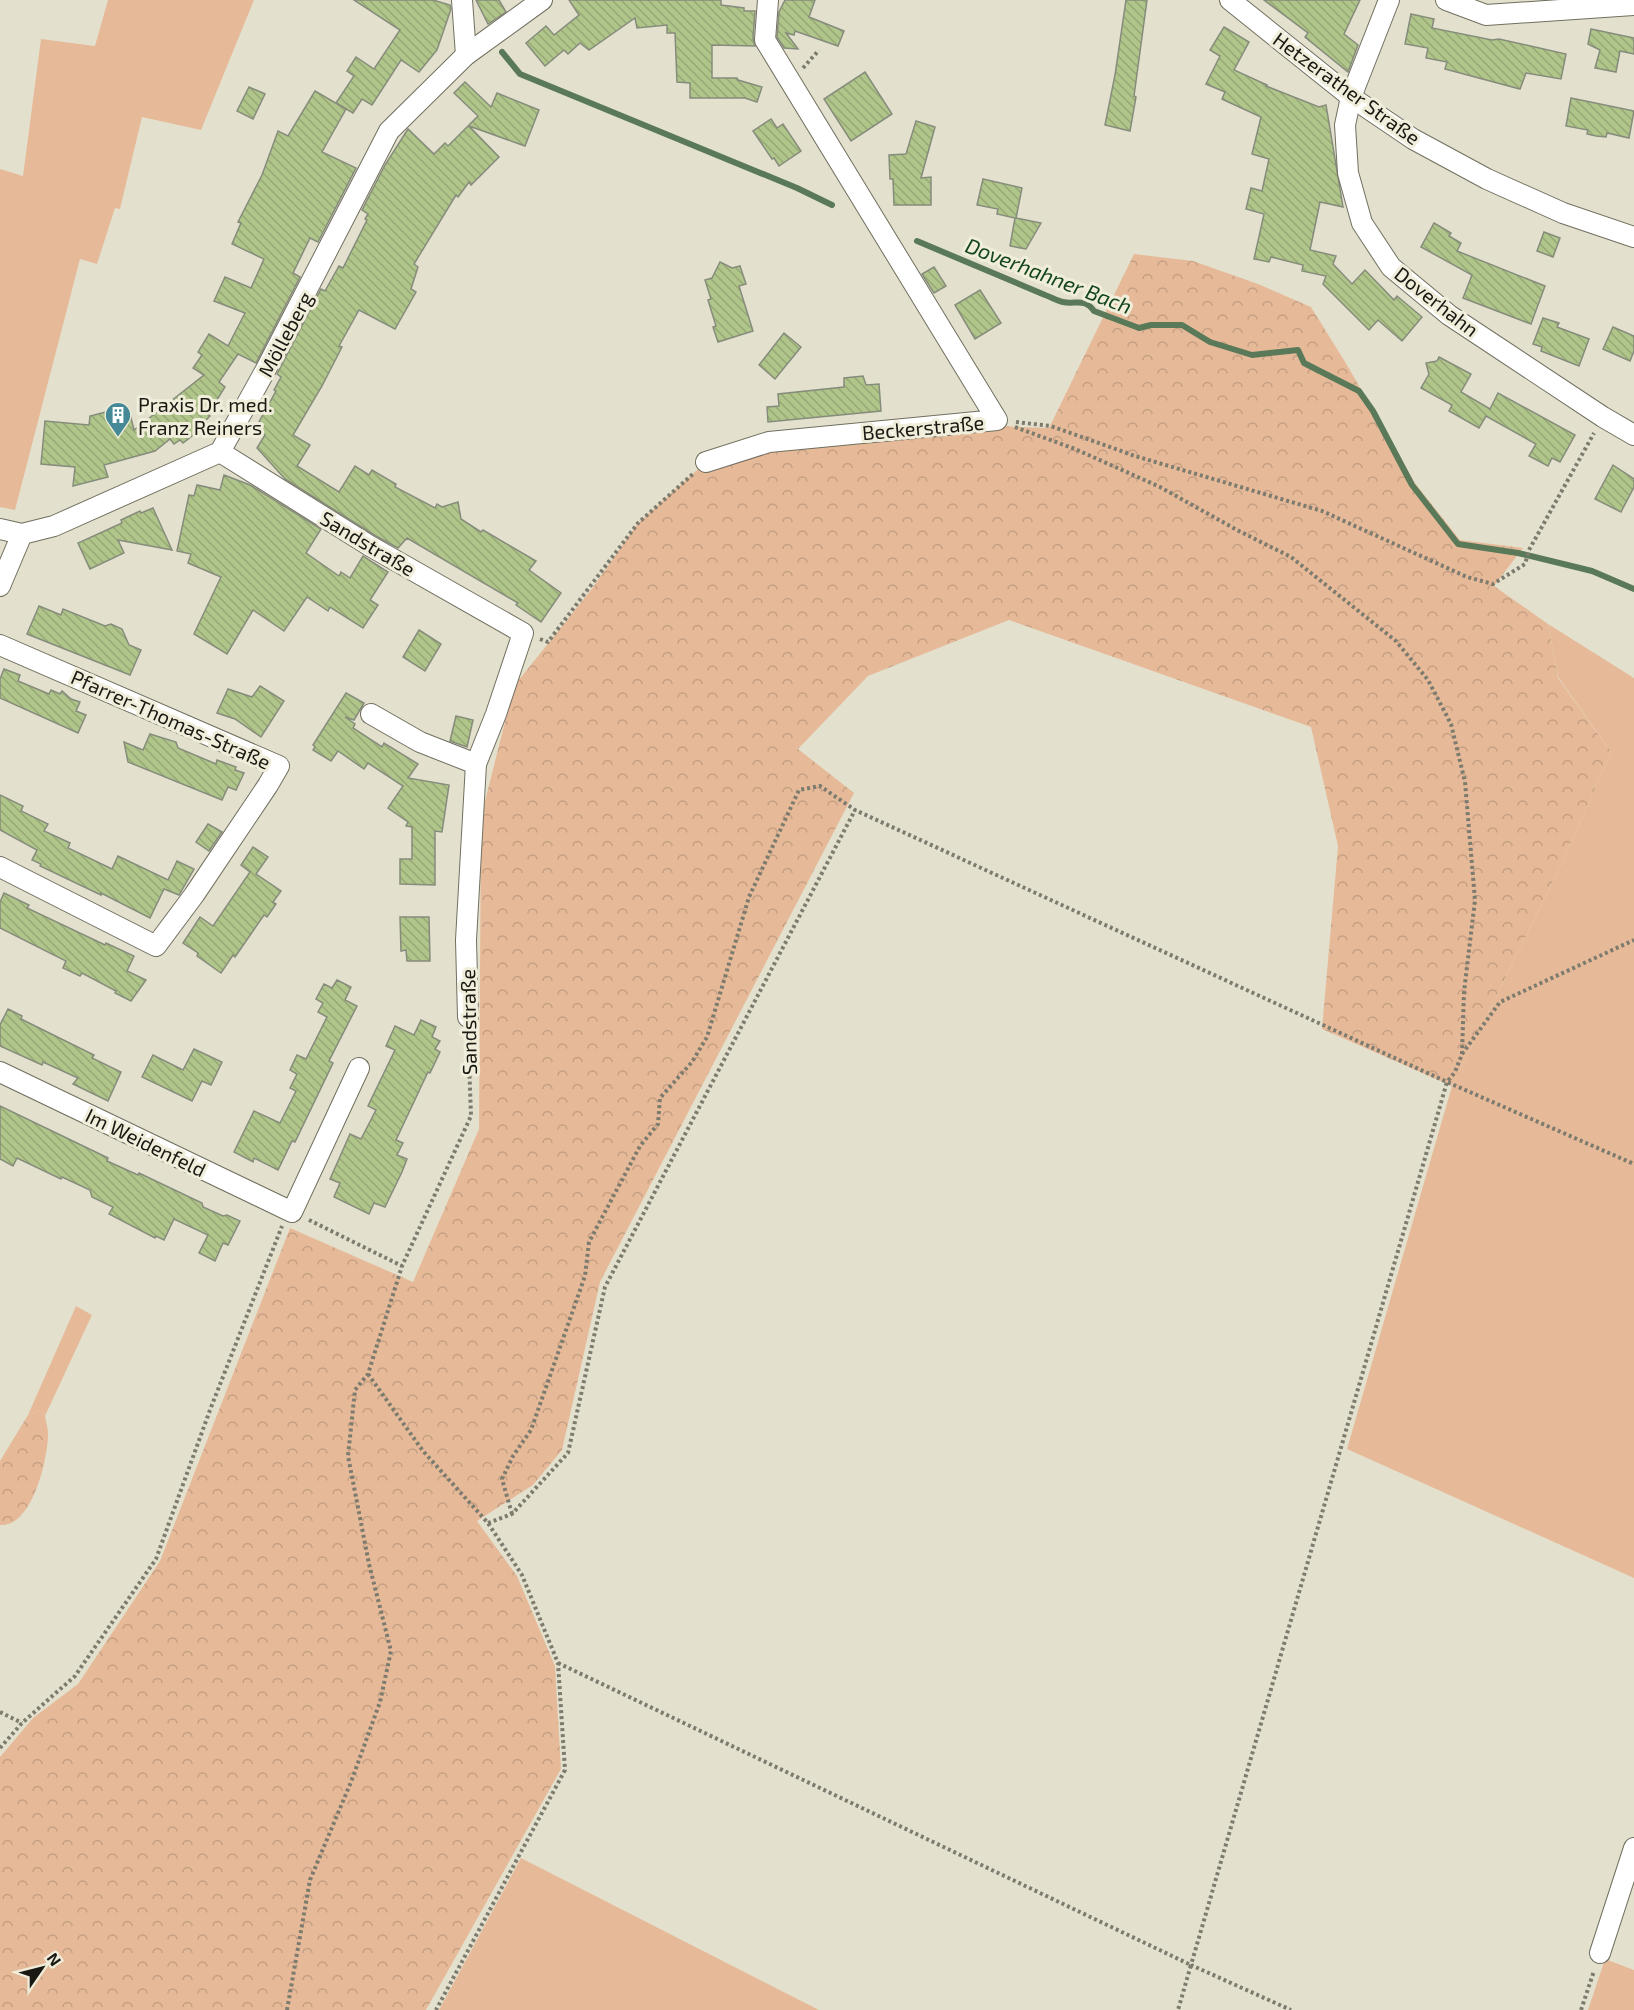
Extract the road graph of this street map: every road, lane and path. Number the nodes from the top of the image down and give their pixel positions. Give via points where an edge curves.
1 (462, 0) edge
2 (542, 0) edge
3 (768, 0) edge
4 (1230, 0) edge
5 (1389, 0) edge
6 (1446, 0) edge
7 (1634, 5) edge
8 (466, 55) junction
9 (1351, 97) junction
10 (1634, 237) edge
11 (1603, 417) junction
12 (997, 420) junction
13 (1634, 435) edge
14 (220, 452) junction
15 (706, 462) joint
16 (0, 529) edge
17 (22, 534) junction
18 (0, 586) edge
19 (522, 633) junction
20 (0, 645) edge
21 (371, 714) dead end
22 (476, 764) junction
23 (855, 810) junction
24 (0, 867) edge
25 (1634, 940) edge
26 (468, 1017) joint
27 (1462, 1054) junction
28 (359, 1068) dead end
29 (0, 1072) edge
30 (1447, 1082) junction
31 (1634, 1164) edge
32 (290, 1211) junction
33 (402, 1266) junction
34 (368, 1374) junction
35 (512, 1514) junction
36 (488, 1523) junction
37 (558, 1663) junction
38 (0, 1712) edge
39 (22, 1723) junction
40 (0, 1748) edge
41 (1634, 1848) edge
42 (1600, 1953) joint
43 (1191, 1965) junction
44 (287, 2010) edge
45 (436, 2010) edge
46 (1178, 2010) edge
47 (1291, 2010) edge
48 (1581, 2010) edge

1 - 8 street
2 - 8 street, Mölleberg
3 - 12 street, Beckerstraße via 765,40
4 - 9 street, Hetzerather Straße
5 - 9 street, Doverhahn
6 - 7 street via 1486,15
8 - 14 street, Mölleberg via 389,131
9 - 10 street, Hetzerather Straße via 1413,139 1487,179 1563,213
9 - 11 street, Doverhahn via 1345,125 1348,173 1362,223 1391,267 1449,315
11 - 12 path via 1529,550 1525,564 1493,584 1467,577 1322,512 1135,456 1051,426
11 - 13 street, Doverhahn
12 - 15 street, Beckerstraße via 769,442
12 - 27 path via 1076,449 1160,487 1291,558 1396,641 1428,680 1451,724 1465,782 1475,900 1464,992
14 - 17 street via 54,526
14 - 19 street, Sandstraße via 370,546
15 - 19 path via 638,523 548,642
16 - 17 street
17 - 18 street
19 - 22 street, Sandstraße
20 - 24 street, Pfarrer-Thomas-Straße via 279,766 156,946
21 - 22 street via 420,742
22 - 26 street, Sandstraße via 466,940
23 - 30 path
23 - 35 path via 605,1287 568,1453
23 - 35 path via 820,786 799,790 749,897 707,1037 692,1062 660,1098 658,1124 640,1146 589,1242 585,1276 531,1430 502,1479
25 - 27 path via 1500,1002
26 - 33 path, Sandstraße via 471,1116
27 - 30 path
28 - 32 street
29 - 32 street, Im Weidenfeld
30 - 31 path
30 - 43 path
32 - 33 path
32 - 39 path via 210,1410 156,1559 75,1676
33 - 34 path, Sandstraße
34 - 36 path via 423,1451
34 - 44 path, Sandstraße via 355,1390 348,1456 391,1651 380,1702 309,1880
35 - 36 path
36 - 37 path via 522,1575
37 - 43 path
37 - 45 path via 565,1770
38 - 39 path
39 - 40 path
41 - 42 street
42 - 48 path
43 - 46 path
43 - 47 path

